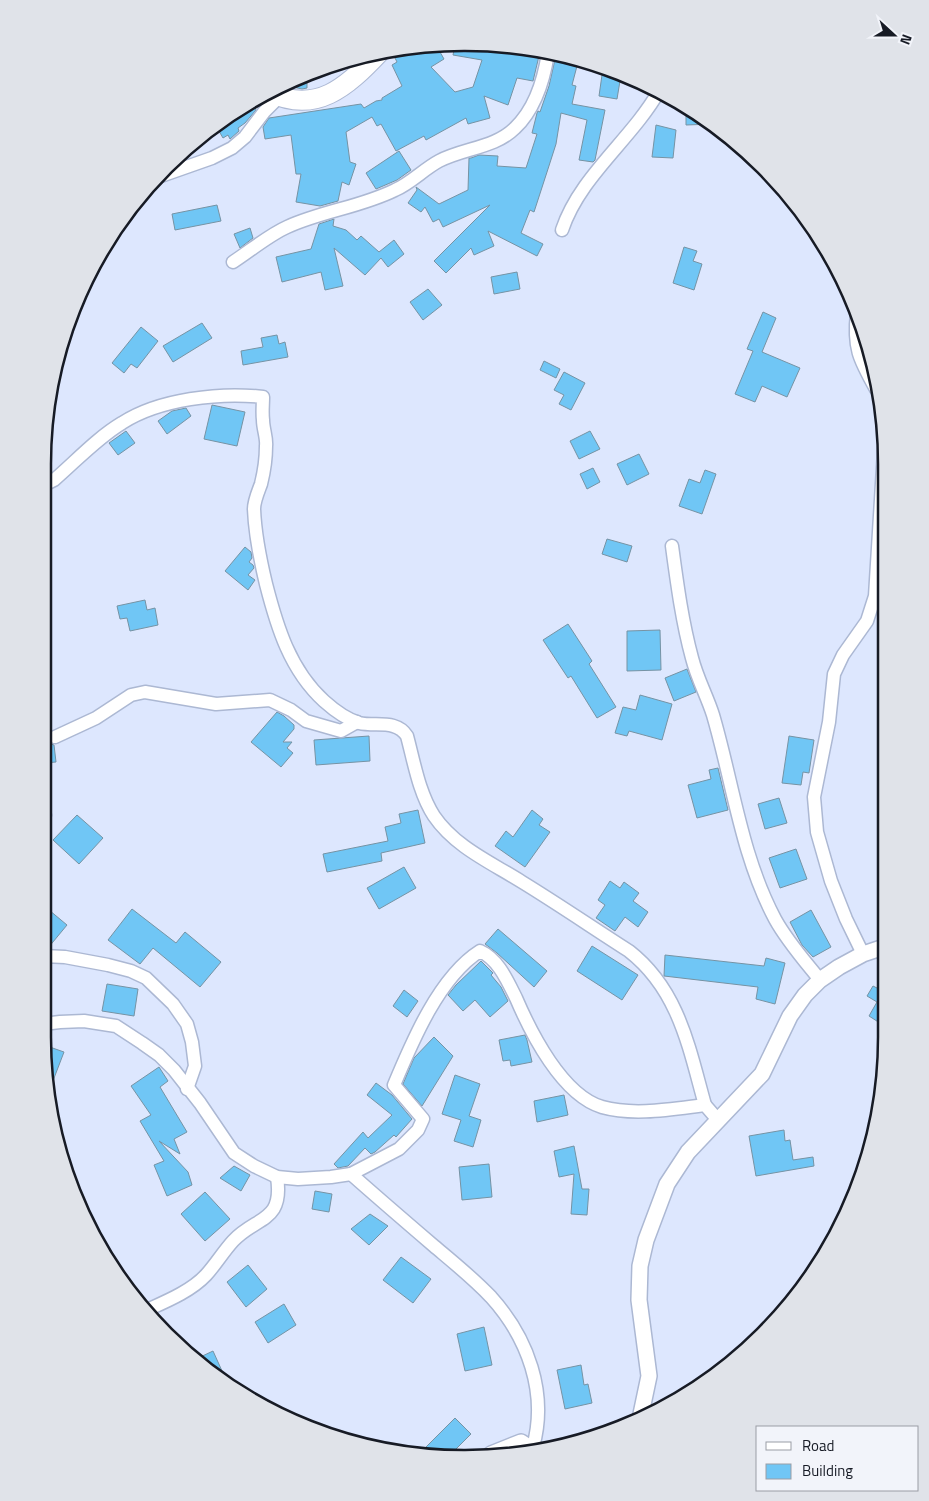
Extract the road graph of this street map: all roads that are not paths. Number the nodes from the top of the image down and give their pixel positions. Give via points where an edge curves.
1 (546, 59) edge
2 (370, 62) edge
3 (278, 96) edge
4 (654, 98) edge
5 (271, 100) edge
6 (172, 172) edge
7 (562, 230) dead end
8 (233, 262) dead end
9 (857, 335) edge
10 (867, 372) edge
11 (51, 482) edge
12 (672, 546) dead end
13 (878, 548) edge
14 (357, 722) junction
15 (56, 736) dead end
16 (878, 949) edge
17 (863, 954) junction
18 (51, 956) edge
19 (820, 980) junction
20 (51, 1023) edge
21 (188, 1089) junction
22 (705, 1105) junction
23 (718, 1120) junction
24 (350, 1174) junction
25 (277, 1177) junction
26 (152, 1307) edge
27 (642, 1409) edge
28 (533, 1444) edge
29 (527, 1445) edge
30 (505, 1447) edge

1 - 8 street via 527,115 509,133 439,161 395,190 373,200 286,227
2 - 3 main road via 340,88 315,100 299,101
4 - 7 street via 593,177
5 - 6 street via 246,137 232,148
9 - 10 street via 855,342
11 - 14 street via 121,423 146,411 225,394 263,397 266,445 262,481 254,506 257,542 271,603 298,671 324,701
12 - 19 street via 692,658 712,714 756,877 785,936
13 - 17 street via 872,609 834,674 829,722 814,797 817,832 831,881
14 - 15 street via 341,731 306,721 270,700 216,704 145,692 131,695 96,718
14 - 22 street via 397,726 404,731 430,808 452,837 629,950 650,970 669,998 684,1031
16 - 17 street
17 - 19 street
18 - 21 street via 131,971 146,978 173,1004 187,1024 192,1042 195,1066
19 - 23 street via 794,1009 762,1074
20 - 21 street via 84,1021 116,1026 159,1055
21 - 25 street via 234,1153
22 - 23 street
22 - 24 street via 617,1110 589,1101 564,1080 553,1065 531,1031 495,961 480,950 453,974 442,989 394,1086 423,1119 418,1130 399,1149
23 - 27 street via 672,1175 643,1252 639,1300 649,1376
24 - 25 street via 331,1178
24 - 28 street via 470,1277 510,1321 529,1357 535,1377 539,1415
25 - 26 street via 277,1200 264,1220 241,1233 196,1284
29 - 30 street via 521,1442

